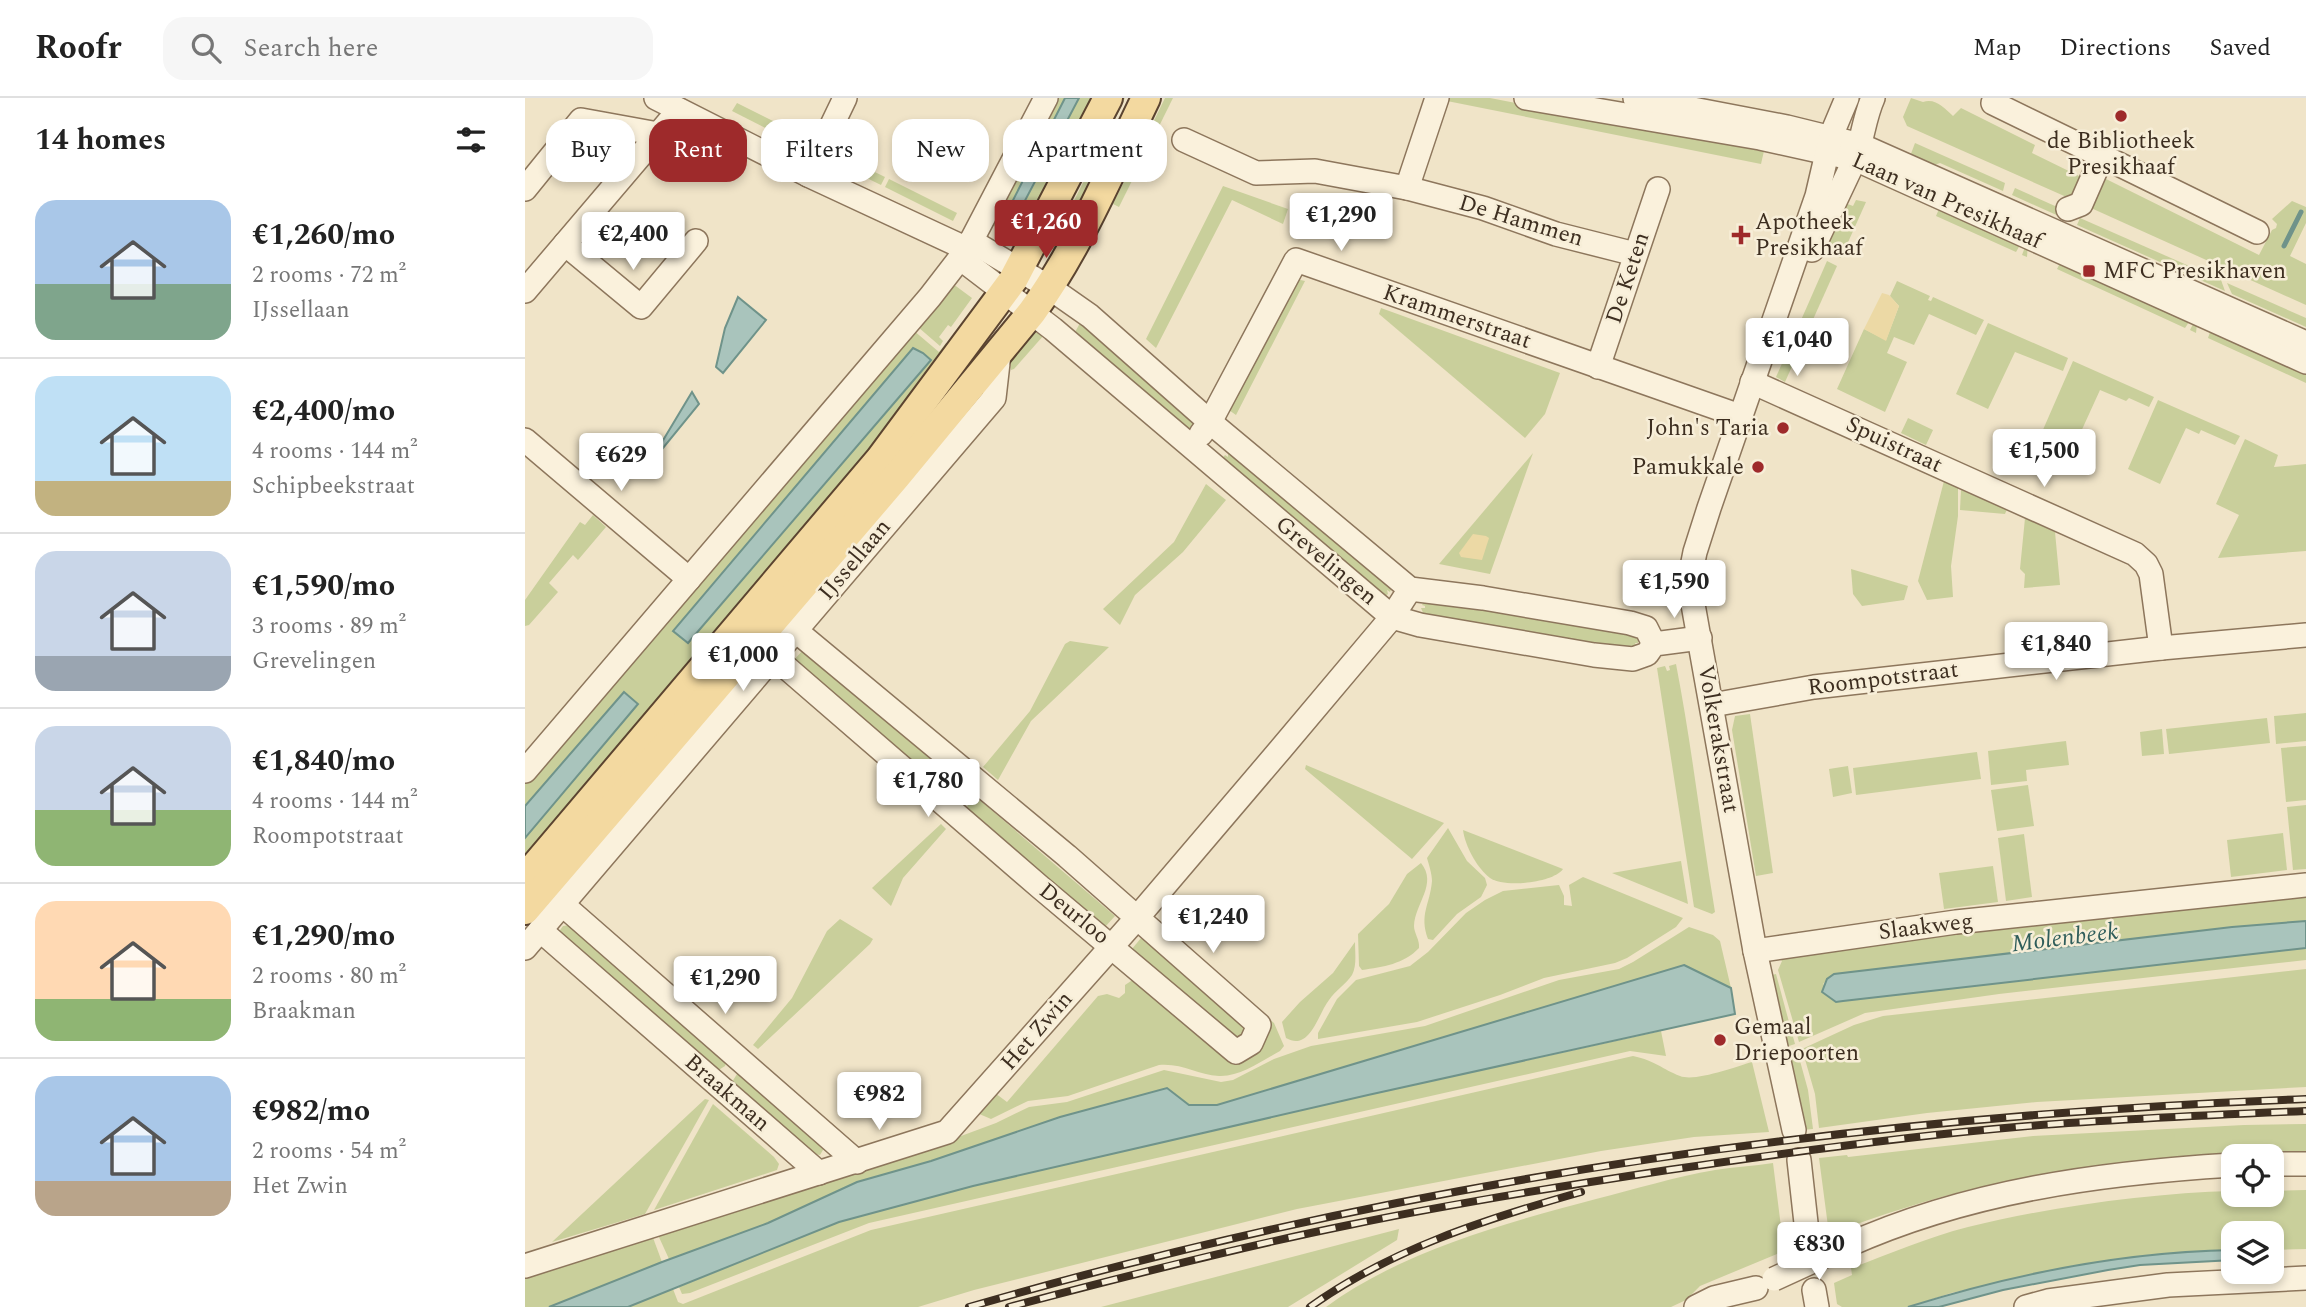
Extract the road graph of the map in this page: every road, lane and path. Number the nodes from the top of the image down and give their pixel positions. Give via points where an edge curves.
1 (656, 98) edge
2 (845, 98) edge
3 (1046, 98) edge
4 (1108, 98) edge
5 (1146, 98) edge
6 (1437, 98) edge
7 (1526, 98) edge
8 (1635, 98) edge
9 (1847, 98) edge
10 (1873, 98) edge
11 (1993, 103) dead end
12 (679, 110) junction
13 (671, 119) edge
14 (835, 119) edge
15 (649, 132) edge
16 (1184, 140) dead end
17 (1829, 144) junction
18 (649, 145) edge
19 (761, 151) edge
20 (1858, 152) junction
21 (2102, 156) junction
22 (823, 182) edge
23 (1407, 188) junction
24 (525, 189) edge
25 (1658, 189) dead end
26 (2068, 209) dead end
27 (2257, 232) dead end
28 (696, 241) dead end
29 (565, 244) junction
30 (966, 249) junction
31 (1635, 254) junction
32 (1012, 280) junction
33 (1050, 288) junction
34 (525, 291) edge
35 (1043, 321) junction
36 (2306, 343) edge
37 (999, 354) junction
38 (2306, 362) edge
39 (1598, 367) junction
40 (1752, 382) junction
41 (1740, 416) junction
42 (1210, 422) junction
43 (525, 440) edge
44 (1191, 446) junction
45 (688, 579) junction
46 (1409, 589) junction
47 (1392, 617) junction
48 (796, 630) junction
49 (2306, 635) edge
50 (1700, 638) junction
51 (1654, 644) junction
52 (2161, 648) junction
53 (773, 656) junction
54 (1712, 705) junction
55 (525, 771) edge
56 (980, 783) junction
57 (954, 812) junction
58 (525, 878) edge
59 (2306, 885) edge
60 (563, 905) junction
61 (1136, 919) junction
62 (533, 920) edge
63 (1113, 946) junction
64 (525, 948) edge
65 (1755, 951) junction
66 (1794, 1130) dead end
67 (1798, 1160) dead end
68 (857, 1162) junction
69 (2284, 1164) edge
70 (2306, 1164) edge
71 (2221, 1166) edge
72 (819, 1173) junction
73 (1808, 1241) dead end
74 (525, 1266) edge
75 (2306, 1278) edge
76 (1765, 1283) junction
77 (1696, 1307) edge
78 (1726, 1307) edge
79 (2025, 1307) edge

1 - 12 street
2 - 14 street
3 - 30 street
4 - 32 main road, IJssellaan
5 - 33 main road, IJssellaan
6 - 23 street
7 - 17 street, Laan van Presikhaaf
8 - 17 street, Laan van Presikhaaf
9 - 17 street, Volkerakstraat
10 - 20 street, Volkerakstraat
11 - 21 street
12 - 13 street
12 - 19 street
15 - 24 street via 581,120
16 - 23 street, De Hammen via 1256,173 1315,171
17 - 20 street, Laan van Presikhaaf
17 - 40 street, Volkerakstraat via 1818,196
18 - 29 street
20 - 36 street, Laan van Presikhaaf
20 - 38 street, Laan van Presikhaaf
20 - 40 street, Volkerakstraat
21 - 26 street via 2081,204
21 - 27 street
22 - 30 street
23 - 31 street, De Hammen
25 - 31 street, De Keten
28 - 29 street via 641,307
29 - 34 street
30 - 32 street
30 - 45 street
31 - 39 street, De Keten
32 - 33 street
32 - 35 street
32 - 58 main road, IJssellaan via 880,459
33 - 35 main road, IJssellaan
33 - 42 street, Grevelingen
35 - 37 main road, IJssellaan
35 - 44 street, Grevelingen
37 - 48 street, IJssellaan via 994,398
37 - 62 main road, IJssellaan
39 - 41 street, Krammerstraat
39 - 42 street, Krammerstraat via 1296,260
40 - 41 street, Volkerakstraat
40 - 52 street, Spuistraat via 2135,554 2151,574
41 - 50 street, Volkerakstraat via 1691,568 1689,582
42 - 44 street, Krammerstraat
42 - 46 street, Grevelingen
43 - 45 street
44 - 47 street, Grevelingen
45 - 55 street
46 - 47 street, Het Zwin
46 - 51 street, Grevelingen via 1630,623 1646,628
47 - 51 street, Grevelingen via 1607,657 1633,659 1647,654
47 - 61 street, Het Zwin
48 - 53 street, IJssellaan
48 - 56 street, Deurloo
49 - 52 street, Roompotstraat
50 - 51 street, Grevelingen
50 - 54 street, Volkerakstraat
52 - 54 street, Roompotstraat via 1801,689
53 - 57 street, Deurloo
53 - 60 street, IJssellaan
54 - 65 street, Volkerakstraat
56 - 57 street
56 - 61 street, Deurloo
57 - 63 street, Deurloo
59 - 65 street, Slaakweg via 1956,922
60 - 62 street, IJssellaan
60 - 68 street, Braakman
61 - 63 street, Het Zwin
61 - 63 street, Deurloo via 1259,1026 1251,1043 1236,1052
62 - 64 street, IJssellaan
62 - 72 street, Braakman
63 - 68 street, Het Zwin via 947,1132
65 - 66 street, Volkerakstraat
67 - 73 street
68 - 72 street, Het Zwin
69 - 70 street
71 - 76 street, bridge via 2104,1175 2045,1185 1914,1218
72 - 74 street, Het Zwin
75 - 79 street via 2168,1285
76 - 77 street
76 - 78 street

